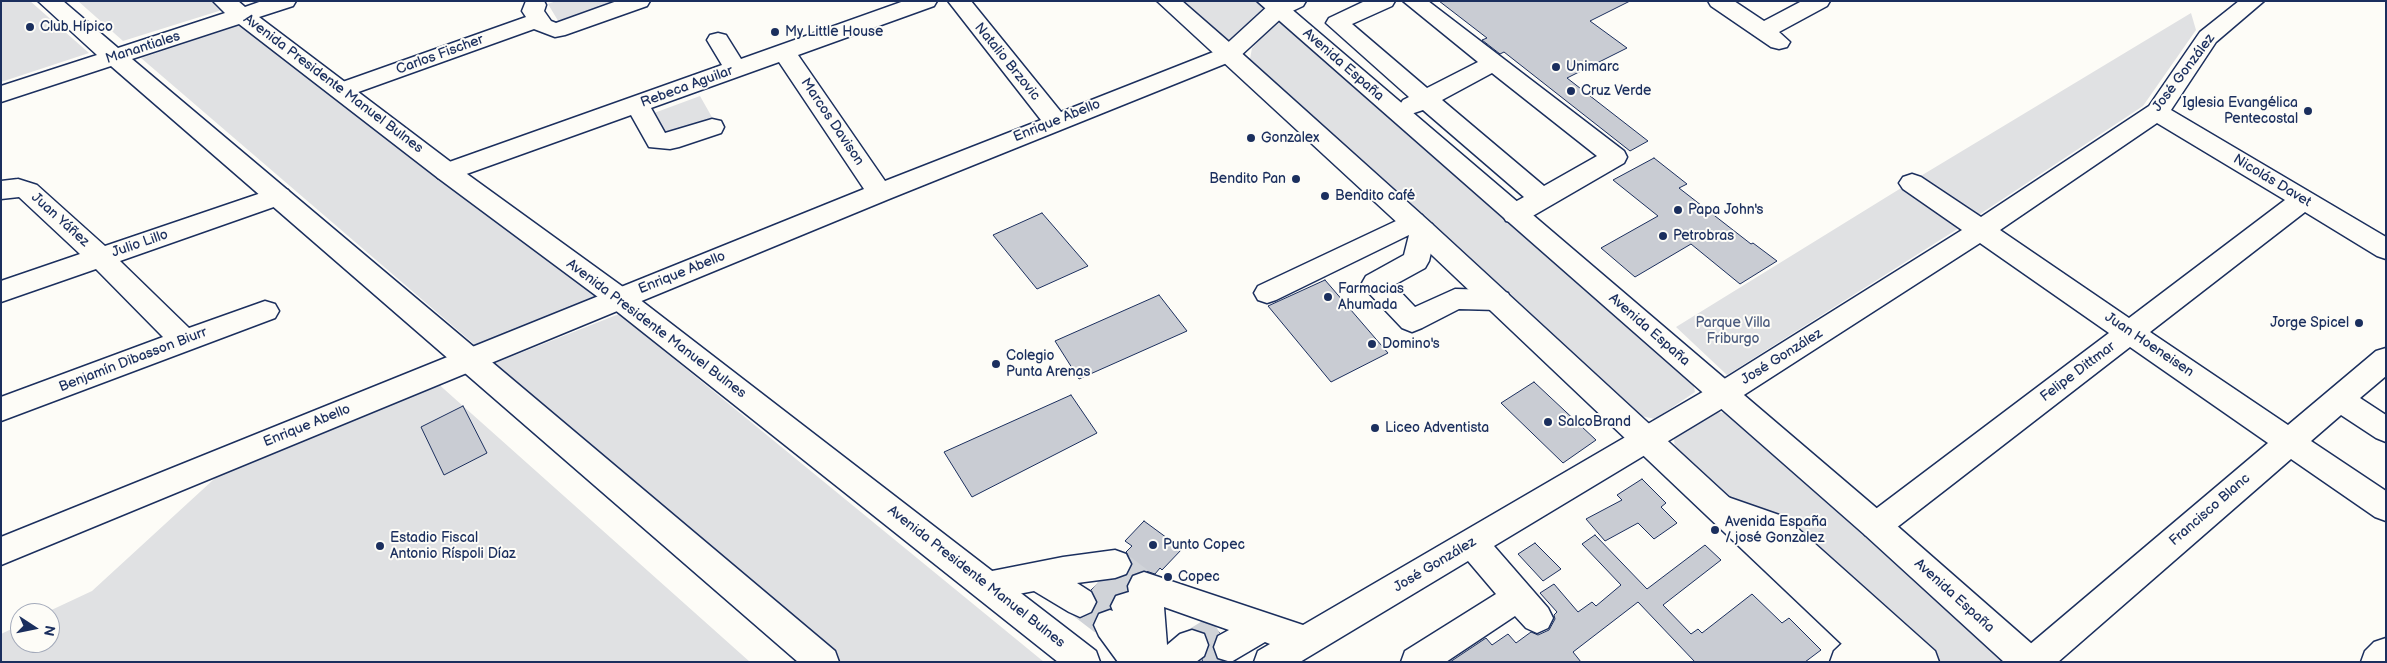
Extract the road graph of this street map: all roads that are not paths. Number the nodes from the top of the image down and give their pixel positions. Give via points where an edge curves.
1 (49, 1) edge
2 (285, 1) edge
3 (639, 1) edge
4 (926, 1) edge
5 (959, 1) edge
6 (1168, 1) edge
7 (1384, 1) edge
8 (1414, 1) edge
9 (1719, 1) edge
10 (1819, 1) edge
11 (2247, 2) edge
12 (1280, 4) edge
13 (233, 8) edge
14 (539, 10) edge
15 (718, 40) dead end
16 (784, 52) junction
17 (1229, 54) junction
18 (114, 57) junction
19 (1494, 63) junction
20 (736, 69) junction
21 (342, 90) junction
22 (1, 94) edge
23 (1425, 99) junction
24 (637, 104) junction
25 (2157, 112) junction
26 (1398, 113) junction
27 (1056, 122) junction
28 (712, 127) dead end
29 (447, 172) junction
30 (1912, 183) dead end
31 (10, 189) edge
32 (880, 193) junction
33 (279, 196) junction
34 (1542, 198) junction
35 (2303, 200) junction
36 (1515, 214) junction
37 (1418, 226) junction
38 (1981, 230) junction
39 (2386, 249) edge
40 (101, 258) junction
41 (1, 292) edge
42 (1267, 293) dead end
43 (620, 299) junction
44 (1498, 300) junction
45 (265, 311) dead end
46 (2130, 332) junction
47 (184, 341) junction
48 (2386, 359) edge
49 (471, 360) junction
50 (1723, 394) junction
51 (2339, 399) junction
52 (1, 409) edge
53 (2386, 430) edge
54 (1646, 439) junction
55 (2290, 441) junction
56 (1719, 507) junction
57 (2386, 508) edge
58 (1876, 526) junction
59 (1472, 543) junction
60 (1, 551) edge
61 (1037, 576) junction
62 (988, 586) junction
63 (1127, 605) junction
64 (1263, 626) junction
65 (1305, 641) junction
66 (1203, 646) tunnel mouth
67 (2386, 653) edge
68 (1865, 656) edge
69 (823, 662) edge
70 (1084, 662) edge
71 (1138, 662) edge
72 (1146, 662) edge
73 (1151, 662) edge
74 (1270, 662) edge
75 (1417, 662) edge
76 (1923, 662) edge
77 (2028, 662) edge
78 (2034, 662) edge
79 (2377, 662) edge

1 - 18 street
2 - 13 street, Manantiales
3 - 14 street, Carlos Fischer via 561,29 545,28
4 - 16 street, Rebeca Aguilar
5 - 27 street, Natalio Brzovic
6 - 17 street
7 - 23 street via 1337,23
8 - 19 street
9 - 10 street via 1771,36
11 - 25 street, José González via 2208,37
12 - 17 street, Enrique Abello
12 - 26 street, Avenida España
13 - 18 street, Manantiales
13 - 21 street, Avenida Presidente Manuel Bulnes
14 - 21 street, Carlos Fischer
15 - 20 street
16 - 20 street, Rebeca Aguilar
16 - 32 street, Marcos Davison
17 - 27 street, Enrique Abello
17 - 37 street
18 - 22 street, Manantiales
18 - 33 street
19 - 23 street
19 - 34 street via 1615,157
20 - 24 street, Rebeca Aguilar
21 - 29 street, Avenida Presidente Manuel Bulnes
23 - 26 street
23 - 34 street
24 - 28 street via 658,141 670,141
24 - 29 street, Rebeca Aguilar
25 - 35 street, Nicolás Davet
25 - 38 street, José González
26 - 36 street, Avenida España
27 - 32 street, Enrique Abello
29 - 43 street, Avenida Presidente Manuel Bulnes
30 - 38 street, Juan Hoeneisen
31 - 40 street, Juan Yáñez via 28,191
32 - 43 street, Enrique Abello
33 - 40 street, Julio Lillo
33 - 49 street
34 - 36 street
35 - 39 street, Nicolás Davet
35 - 46 street, Felipe Dittmar
36 - 50 street, Avenida España
37 - 42 street
37 - 44 street
37 - 44 street via 1416,261 1375,283 1412,321 1455,299
38 - 46 street, Juan Hoeneisen
38 - 50 street, José González
40 - 41 street, Julio Lillo
40 - 47 street, Juan Yáñez
43 - 49 street, Enrique Abello
43 - 62 street, Avenida Presidente Manuel Bulnes
44 - 54 street
45 - 47 street, Benjamín Dibasson Biurr
46 - 55 street, Juan Hoeneisen
46 - 58 street, Felipe Dittmar
47 - 52 street, Benjamín Dibasson Biurr
48 - 51 street, Francisco Blanc
49 - 60 street, Enrique Abello
49 - 69 street
50 - 54 street, José González
50 - 58 street, Avenida España
51 - 53 street
51 - 55 street, Francisco Blanc
54 - 56 street
54 - 59 street, José González
55 - 57 street, Juan Hoeneisen
55 - 78 street, Francisco Blanc
56 - 68 street
56 - 76 street via 1774,526
58 - 77 street, Avenida España
59 - 65 street, José González
59 - 75 street via 1527,607
61 - 61 street via 1097,583
61 - 62 street
62 - 70 street, Avenida Presidente Manuel Bulnes
63 - 64 street
63 - 71 street
63 - 72 street
63 - 73 street via 1150,623
64 - 65 street
64 - 66 street
65 - 74 street, José González
67 - 79 street

